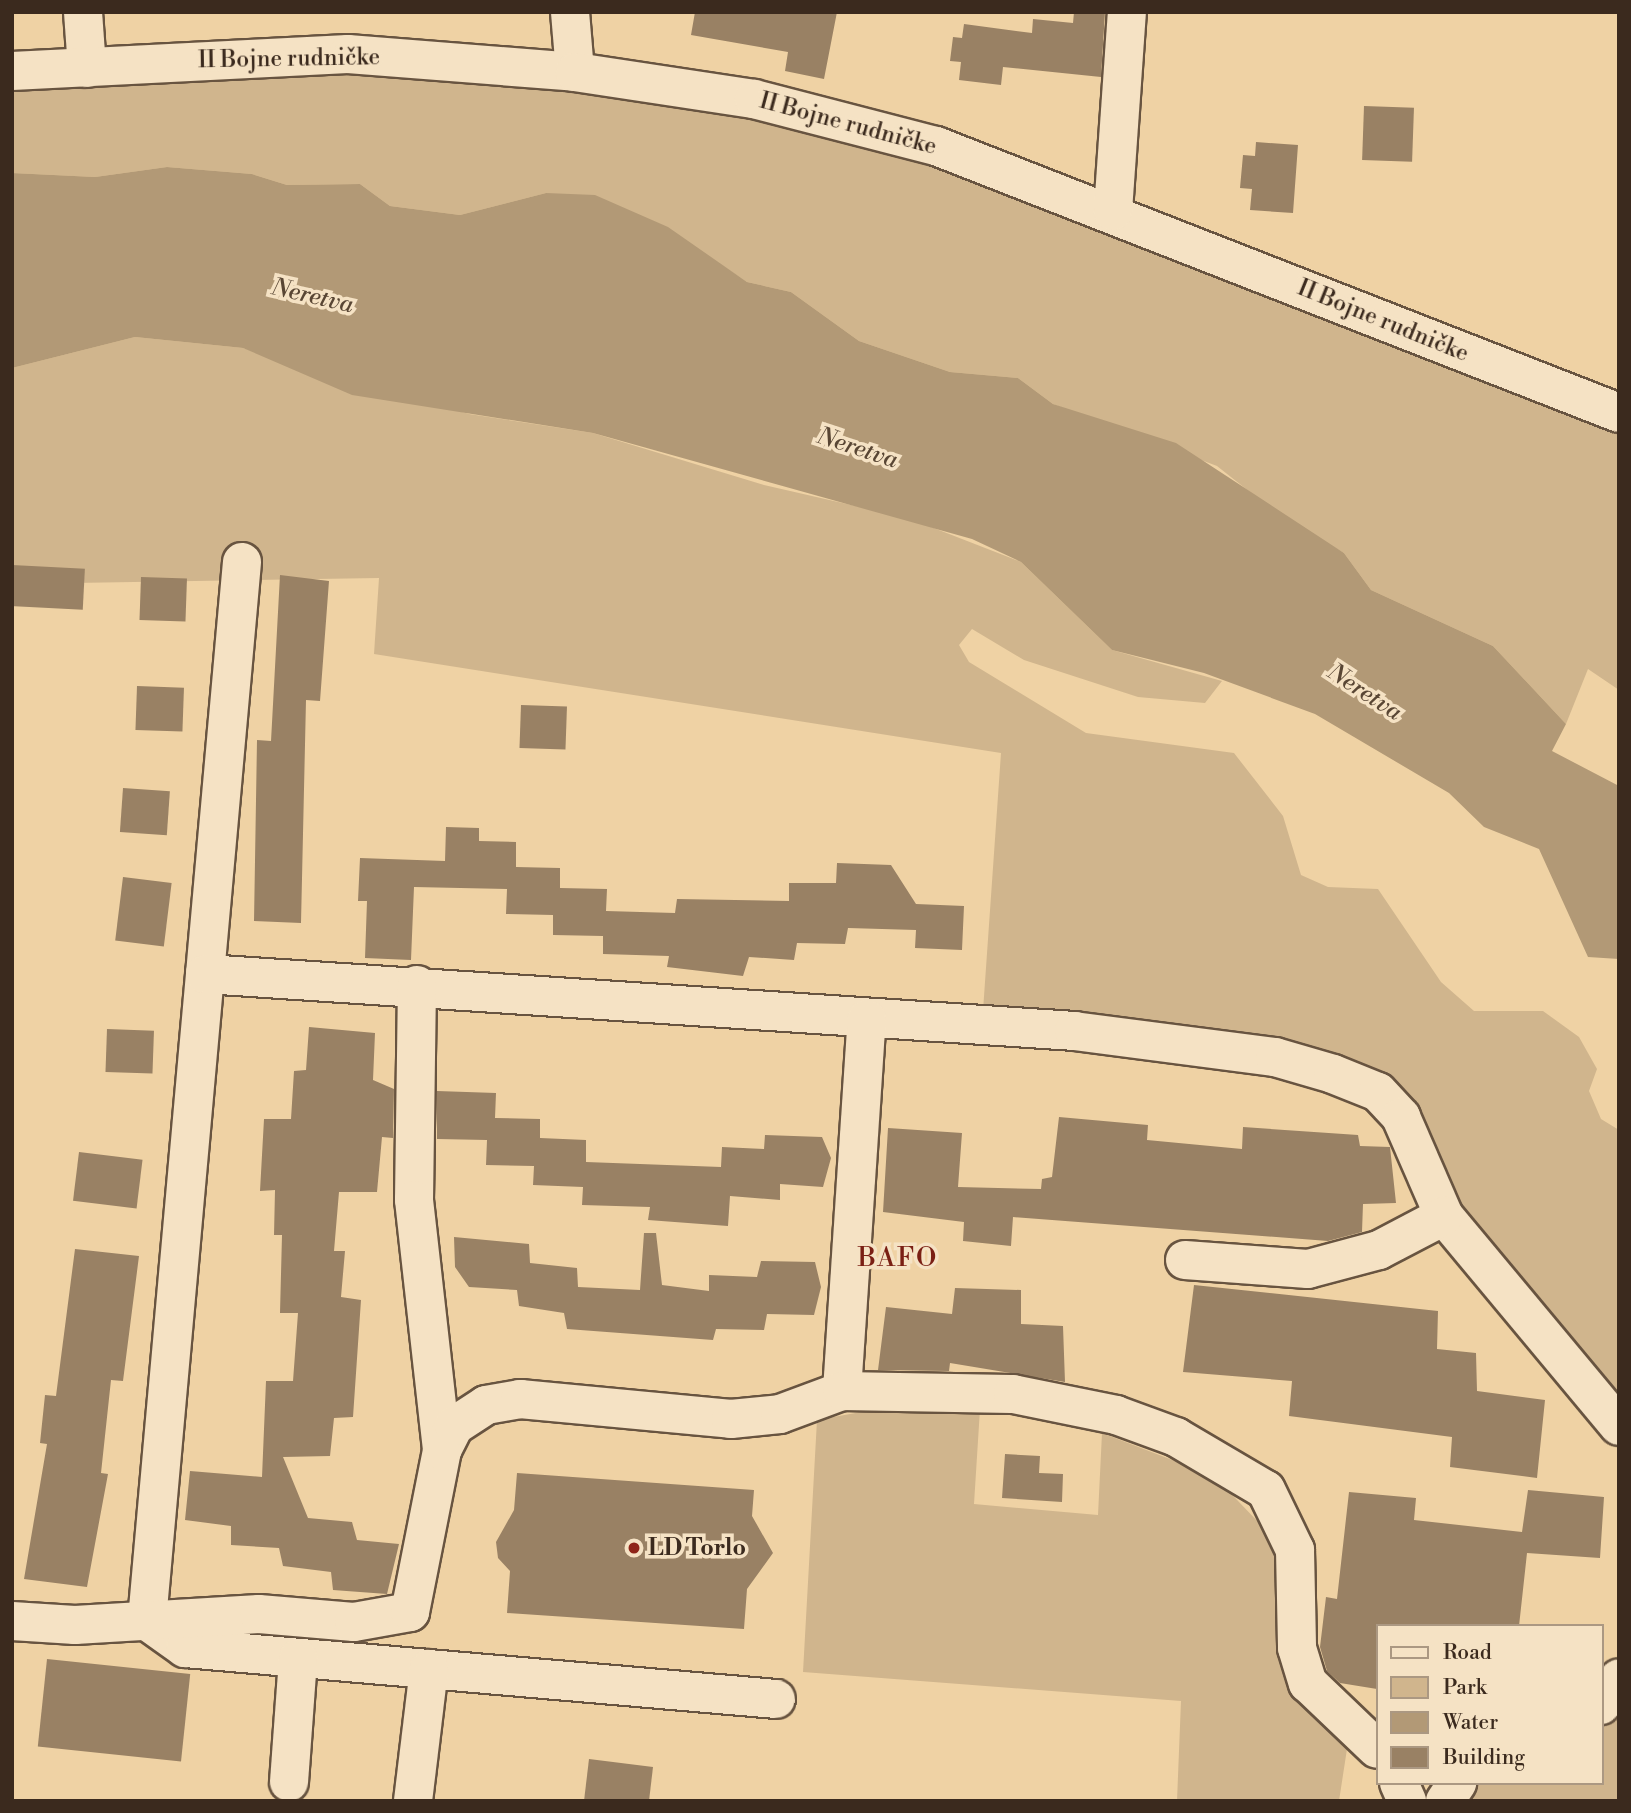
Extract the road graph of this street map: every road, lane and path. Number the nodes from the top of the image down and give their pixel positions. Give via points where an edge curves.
1 (83, 12) edge
2 (570, 12) edge
3 (1127, 12) edge
4 (87, 68) junction
5 (12, 71) edge
6 (575, 72) junction
7 (1113, 211) junction
8 (1618, 407) edge
9 (242, 562) dead end
10 (205, 974) junction
11 (417, 985) junction
12 (867, 1019) junction
13 (1444, 1216) junction
14 (1185, 1260) dead end
15 (842, 1391) junction
16 (1619, 1426) edge
17 (442, 1450) junction
18 (12, 1621) edge
19 (147, 1621) junction
20 (298, 1658) junction
21 (429, 1669) junction
22 (1619, 1678) edge
23 (776, 1699) dead end
24 (1603, 1702) edge
25 (1376, 1748) edge
26 (289, 1782) dead end
27 (1400, 1785) edge
28 (1456, 1785) edge
29 (413, 1801) edge
30 (1407, 1801) edge
31 (1445, 1801) edge

1 - 4 street
2 - 6 street
3 - 7 street
4 - 5 street, II Bojne rudničke
4 - 6 street, II Bojne rudničke via 348,54
6 - 7 street, II Bojne rudničke via 754,99 936,146
7 - 8 street, II Bojne rudničke
9 - 10 street
10 - 11 street
10 - 19 street
11 - 12 street
11 - 17 street via 414,1200
12 - 13 street via 1153,1041 1275,1057 1333,1074 1378,1092 1401,1116
12 - 15 street
13 - 14 street via 1379,1250 1308,1269
13 - 16 street
15 - 17 street via 780,1414 732,1419 503,1402 466,1415
15 - 25 street via 958,1390 1065,1404 1176,1437 1231,1465 1266,1490 1285,1519 1295,1550 1297,1648 1308,1684
17 - 19 street via 410,1612 354,1622 259,1614
18 - 19 street
19 - 20 street via 185,1648
20 - 21 street
20 - 26 street
21 - 23 street
21 - 29 street
22 - 24 street
27 - 30 street
28 - 31 street

